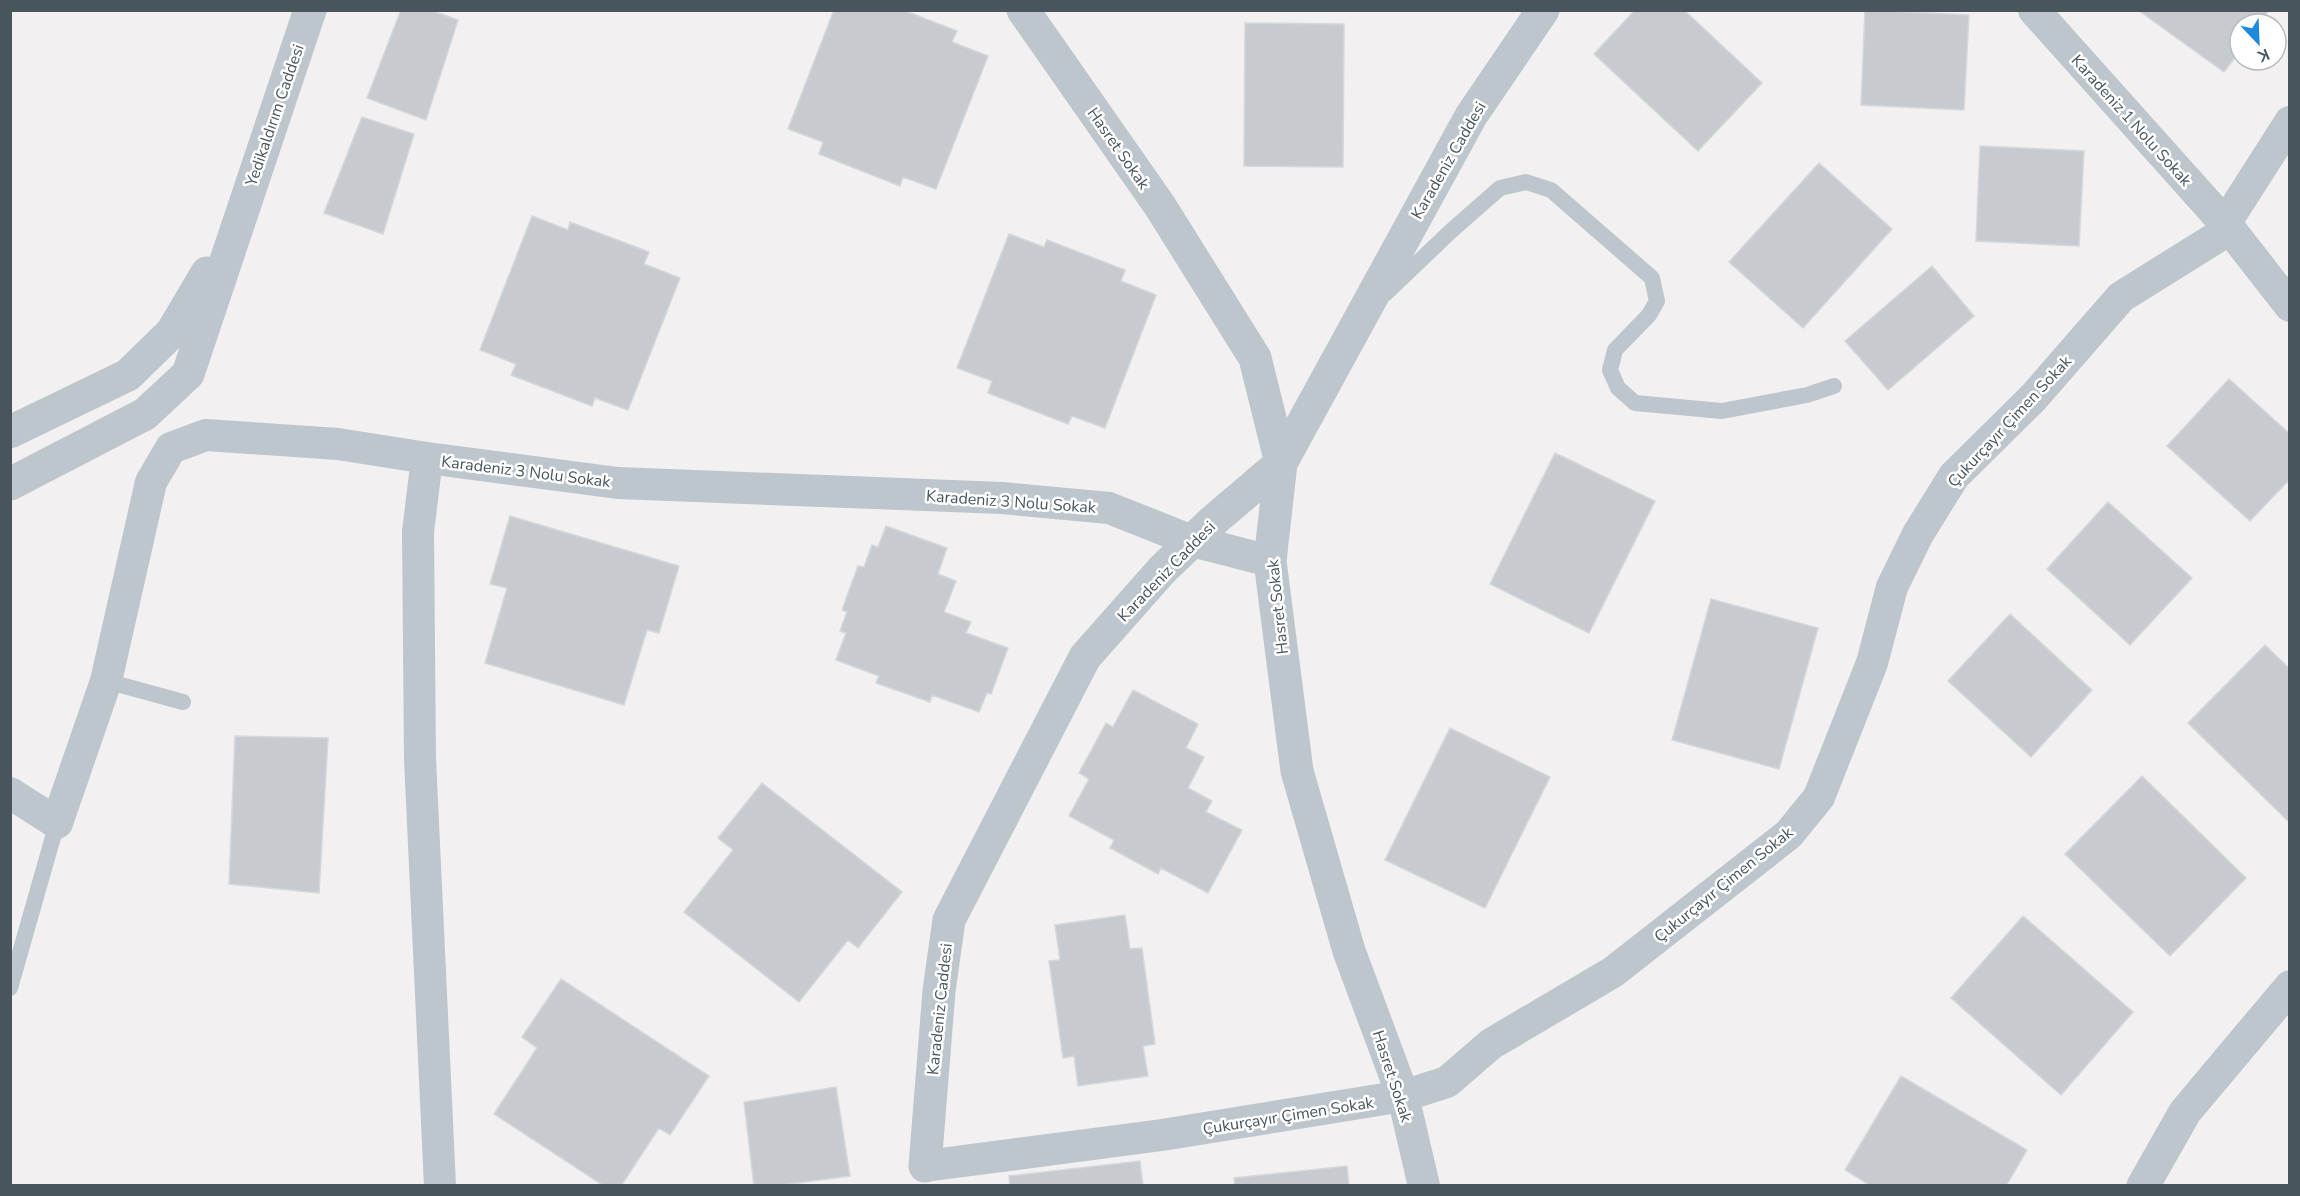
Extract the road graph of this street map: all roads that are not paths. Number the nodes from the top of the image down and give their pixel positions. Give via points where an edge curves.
1 (310, 10) edge
2 (1023, 10) edge
3 (1544, 10) edge
4 (2034, 10) edge
5 (2289, 122) edge
6 (239, 220) junction
7 (2230, 229) junction
8 (2289, 306) edge
9 (1361, 318) junction
10 (1834, 386) dead end
11 (10, 432) edge
12 (427, 458) junction
13 (1281, 463) junction
14 (10, 484) edge
15 (1192, 542) junction
16 (1270, 561) junction
17 (106, 681) junction
18 (183, 702) dead end
19 (10, 794) edge
20 (57, 823) junction
21 (2289, 987) edge
22 (10, 988) edge
23 (1403, 1096) junction
24 (925, 1179) edge
25 (440, 1185) edge
26 (1424, 1185) edge
27 (2143, 1185) edge

1 - 6 street, Yedikaldırım Caddesi
2 - 13 street, Hasret Sokak via 1160,206 1255,358
3 - 9 street, Karadeniz Caddesi via 1471,116
4 - 7 street, Karadeniz 1 Nolu Sokak
5 - 7 street via 2228,219
6 - 11 street, Yedikaldırım Caddesi via 172,332 128,375
6 - 14 street, Yedikaldırım Caddesi via 188,374 145,414
7 - 8 street, Karadeniz 1 Nolu Sokak
7 - 23 street, Çukurçayır Çimen Sokak via 2121,297 2033,398 1954,476 1918,534 1892,587 1872,663 1819,797 1790,834 1613,972 1491,1044 1447,1082
9 - 10 lane via 1500,188 1526,182 1551,190 1652,278 1657,301 1649,315 1614,351 1610,370 1618,388 1635,403 1722,411
9 - 13 street, Karadeniz Caddesi
12 - 15 street, Karadeniz 3 Nolu Sokak via 618,483 1002,498 1109,508
12 - 17 street, Karadeniz 3 Nolu Sokak via 338,444 206,435 171,448 151,482
12 - 25 street via 418,532 420,759
13 - 15 street, Karadeniz Caddesi
13 - 16 street, Hasret Sokak
15 - 16 street, Karadeniz 3 Nolu Sokak
15 - 24 street, Karadeniz Caddesi via 1085,657 949,920 939,991
16 - 23 street, Hasret Sokak via 1297,771 1349,951
17 - 18 lane
17 - 20 street, Karadeniz 3 Nolu Sokak
19 - 20 street
20 - 22 lane
21 - 27 street via 2185,1112
23 - 24 street, Çukurçayır Çimen Sokak
23 - 26 street, Hasret Sokak

